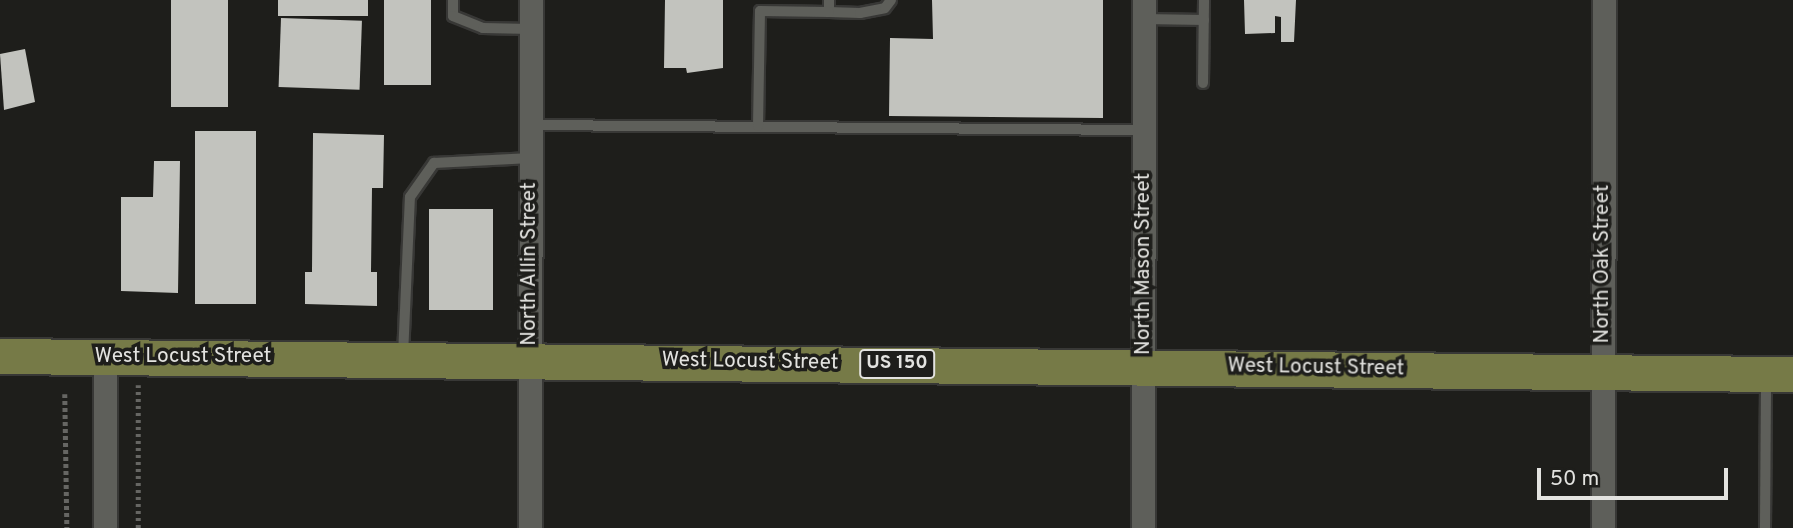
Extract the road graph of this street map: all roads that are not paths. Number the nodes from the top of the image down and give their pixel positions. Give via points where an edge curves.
1 (453, 0) edge
2 (531, 0) edge
3 (891, 0) edge
4 (1204, 0) edge
5 (1604, 0) edge
6 (829, 6) edge
7 (1144, 10) edge
8 (1204, 20) junction
9 (531, 29) junction
10 (1203, 83) dead end
11 (531, 125) junction
12 (758, 126) junction
13 (1144, 130) junction
14 (531, 158) junction
15 (0, 356) edge
16 (121, 357) junction
17 (402, 359) junction
18 (530, 360) junction
19 (1144, 367) junction
20 (1602, 371) junction
21 (1780, 374) edge
22 (105, 528) edge
23 (530, 528) edge
24 (1143, 528) edge
25 (1603, 528) edge
26 (1765, 528) edge

1 - 9 lane via 453,16 483,28
2 - 9 street, North Allin Street
3 - 6 lane via 885,8
4 - 8 lane
5 - 20 street, North Oak Street
6 - 12 lane via 760,11
7 - 8 lane
7 - 13 street, North Mason Street
8 - 10 lane
9 - 11 street, North Allin Street
11 - 12 lane
11 - 14 street, North Allin Street
12 - 13 lane
13 - 19 street, North Mason Street
14 - 17 lane via 434,163 410,197
14 - 18 street, North Allin Street
15 - 16 main road, West Locust Street / US 150
16 - 17 main road, West Locust Street / US 150
16 - 22 street
17 - 18 main road, West Locust Street / US 150
18 - 19 main road, West Locust Street / US 150
18 - 23 street, North Allin Street
19 - 20 main road, West Locust Street / US 150
19 - 24 street, North Mason Street
20 - 21 main road, West Locust Street / US 150
20 - 25 street, North Oak Street
21 - 26 lane

